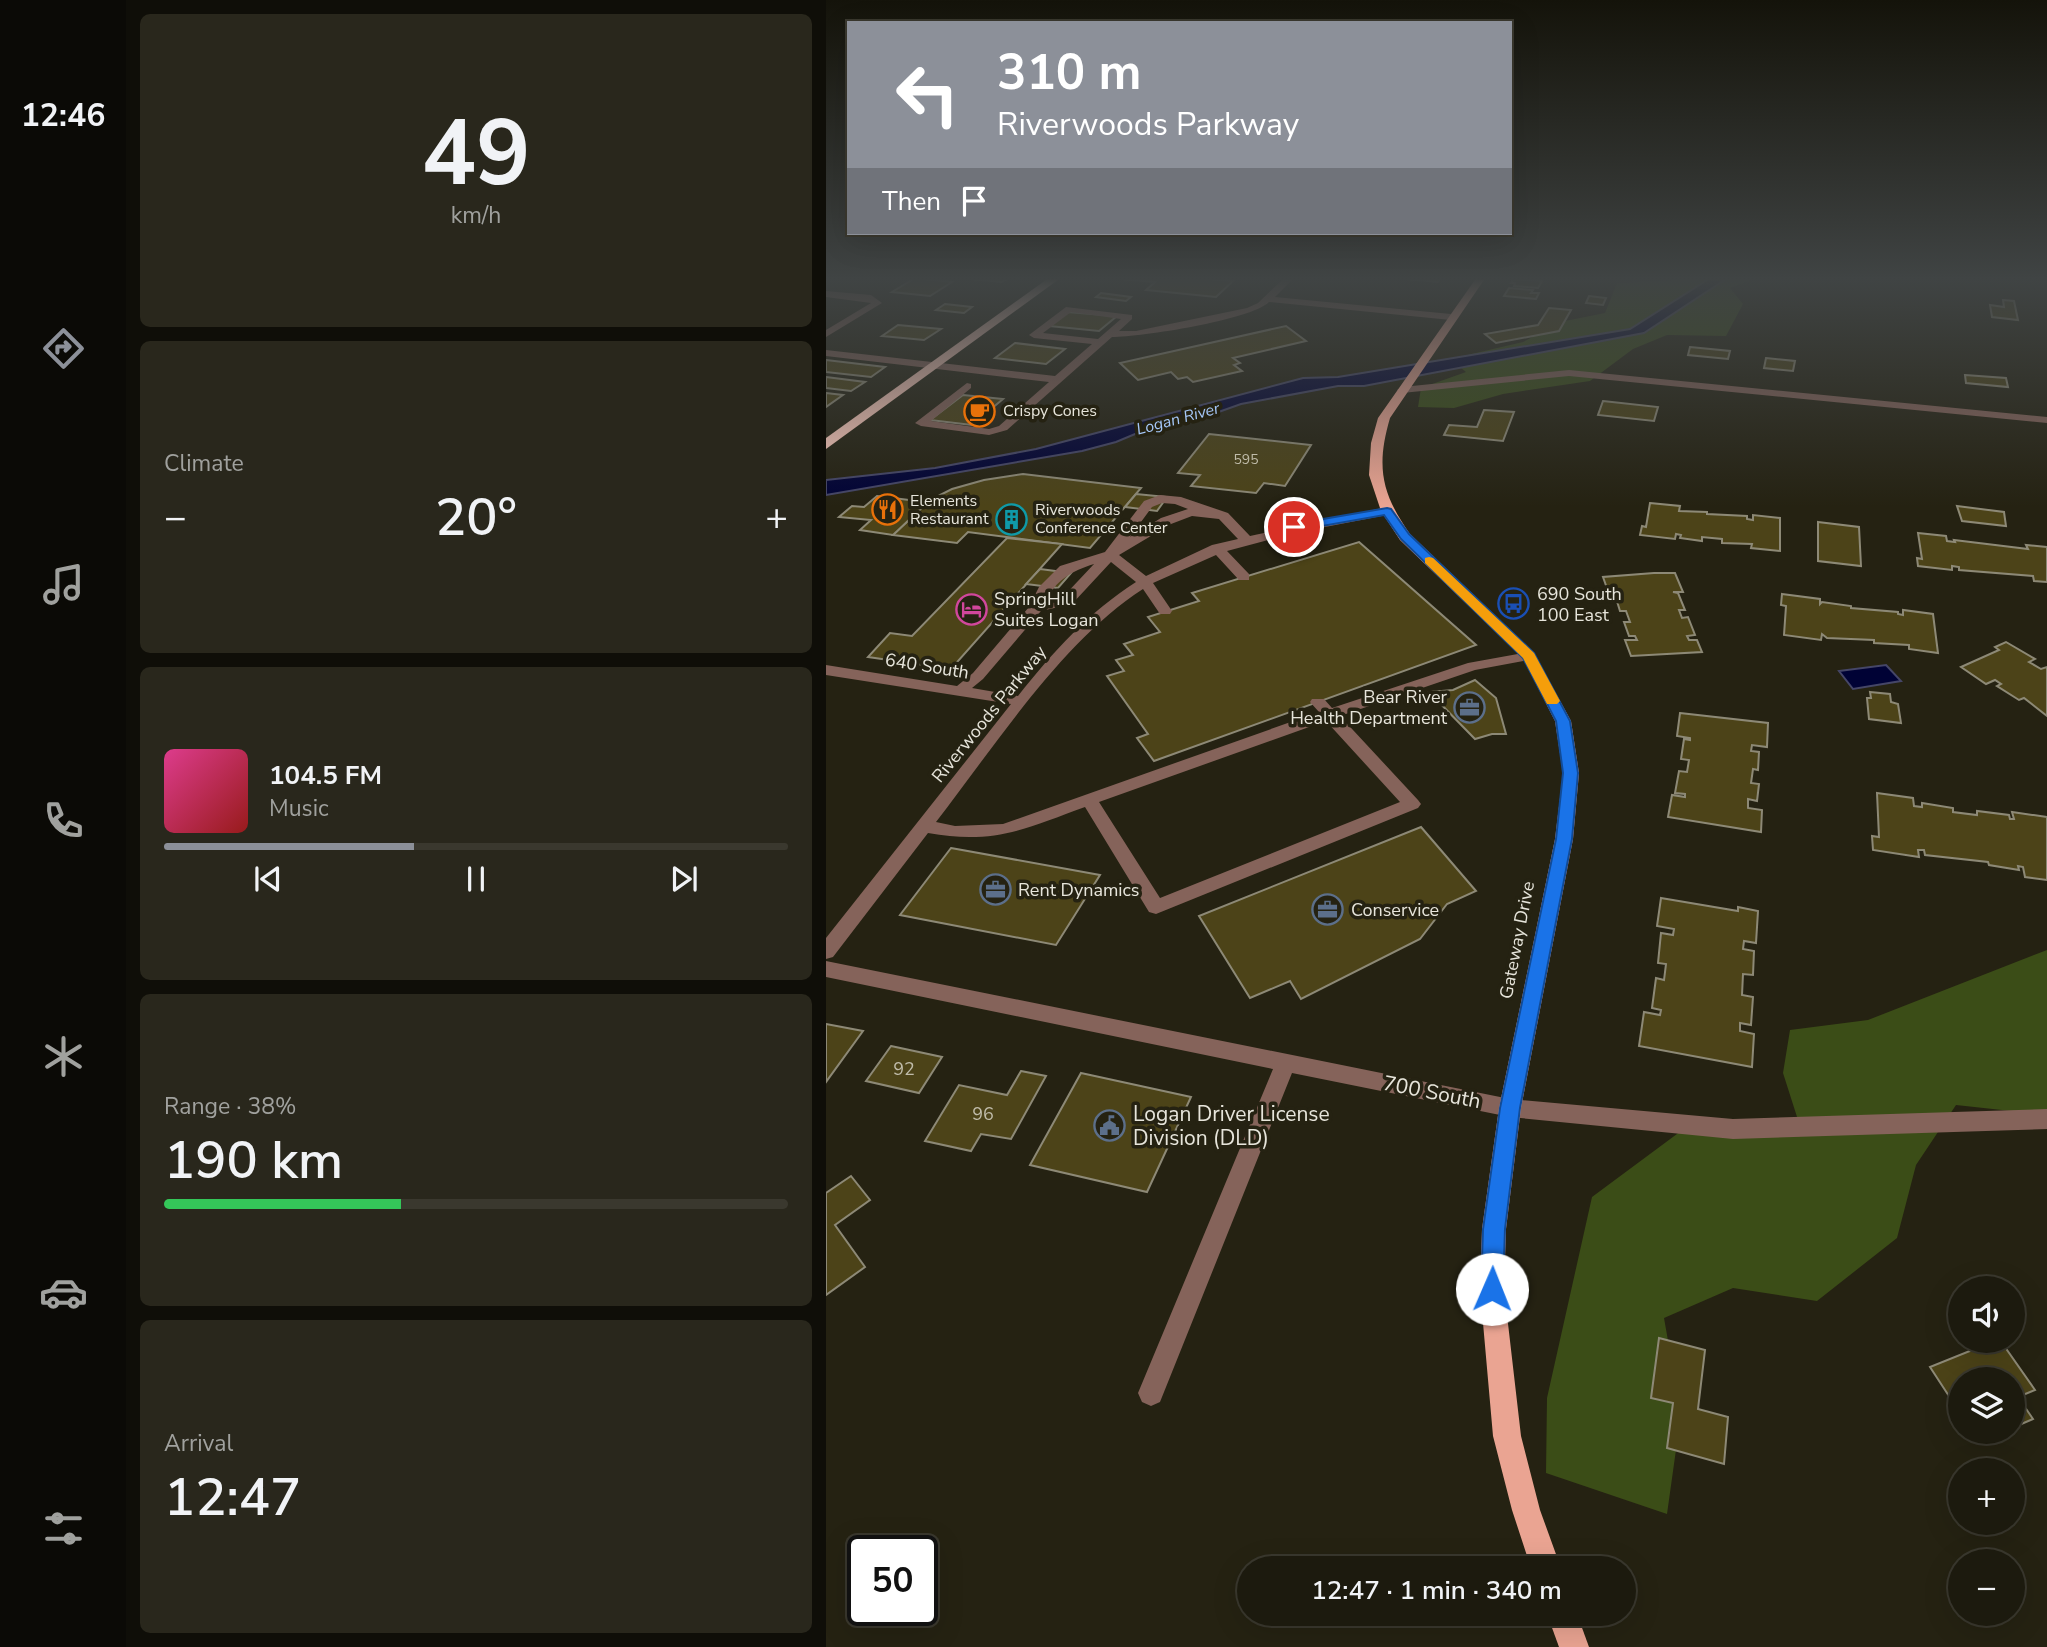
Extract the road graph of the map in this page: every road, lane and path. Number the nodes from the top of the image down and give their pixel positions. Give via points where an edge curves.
1 (843, 354) edge
2 (950, 354) edge
3 (1088, 354) edge
4 (1426, 354) edge
5 (936, 364) junction
6 (1058, 380) junction
7 (967, 386) dead end
8 (1402, 390) junction
9 (2047, 420) edge
10 (826, 444) edge
11 (1206, 512) junction
12 (1387, 512) junction
13 (1245, 539) junction
14 (1217, 548) junction
15 (1110, 555) junction
16 (1244, 577) dead end
17 (1145, 582) junction
18 (1036, 608) junction
19 (1165, 611) dead end
20 (1529, 656) junction
21 (826, 670) edge
22 (960, 691) junction
23 (1022, 701) junction
24 (1324, 708) junction
25 (1088, 800) junction
26 (923, 826) junction
27 (826, 952) edge
28 (826, 969) edge
29 (1286, 1062) junction
30 (1510, 1108) junction
31 (2047, 1119) edge
32 (1151, 1393) dead end
33 (1542, 1556) edge
34 (1566, 1626) edge
35 (1574, 1647) edge

1 - 5 street
2 - 5 highway
3 - 6 street
4 - 8 main road, Gateway Drive
5 - 6 street
5 - 10 highway
6 - 7 street via 1008,424 989,432 921,423
8 - 9 street via 1569,373
8 - 12 main road, Gateway Drive via 1384,418 1377,443 1375,475
11 - 13 street via 1223,516
11 - 15 street via 1166,521
11 - 15 street via 1177,500 1148,504
12 - 13 street, Riverwoods Parkway
12 - 20 main road, Gateway Drive via 1405,537
13 - 14 street, Riverwoods Parkway
14 - 16 street
14 - 17 street, Riverwoods Parkway
15 - 17 street
15 - 18 street via 1067,601
15 - 18 street via 1065,569 1044,590
17 - 19 street
17 - 23 street, Riverwoods Parkway via 1083,629
18 - 22 street
20 - 24 street via 1474,666
20 - 30 main road, Gateway Drive via 1563,721 1571,773 1564,839
21 - 22 street, 640 South
22 - 23 street, 640 South
23 - 26 street, Riverwoods Parkway
24 - 25 street
24 - 25 street via 1412,804 1156,908
25 - 26 street via 1004,830 955,832
26 - 27 street, Riverwoods Parkway
28 - 29 street, 700 South
29 - 30 street, 700 South
29 - 32 street
30 - 31 street, 700 South via 1733,1129
30 - 33 main road, Gateway Drive via 1494,1229 1493,1301 1507,1436
34 - 35 main road

